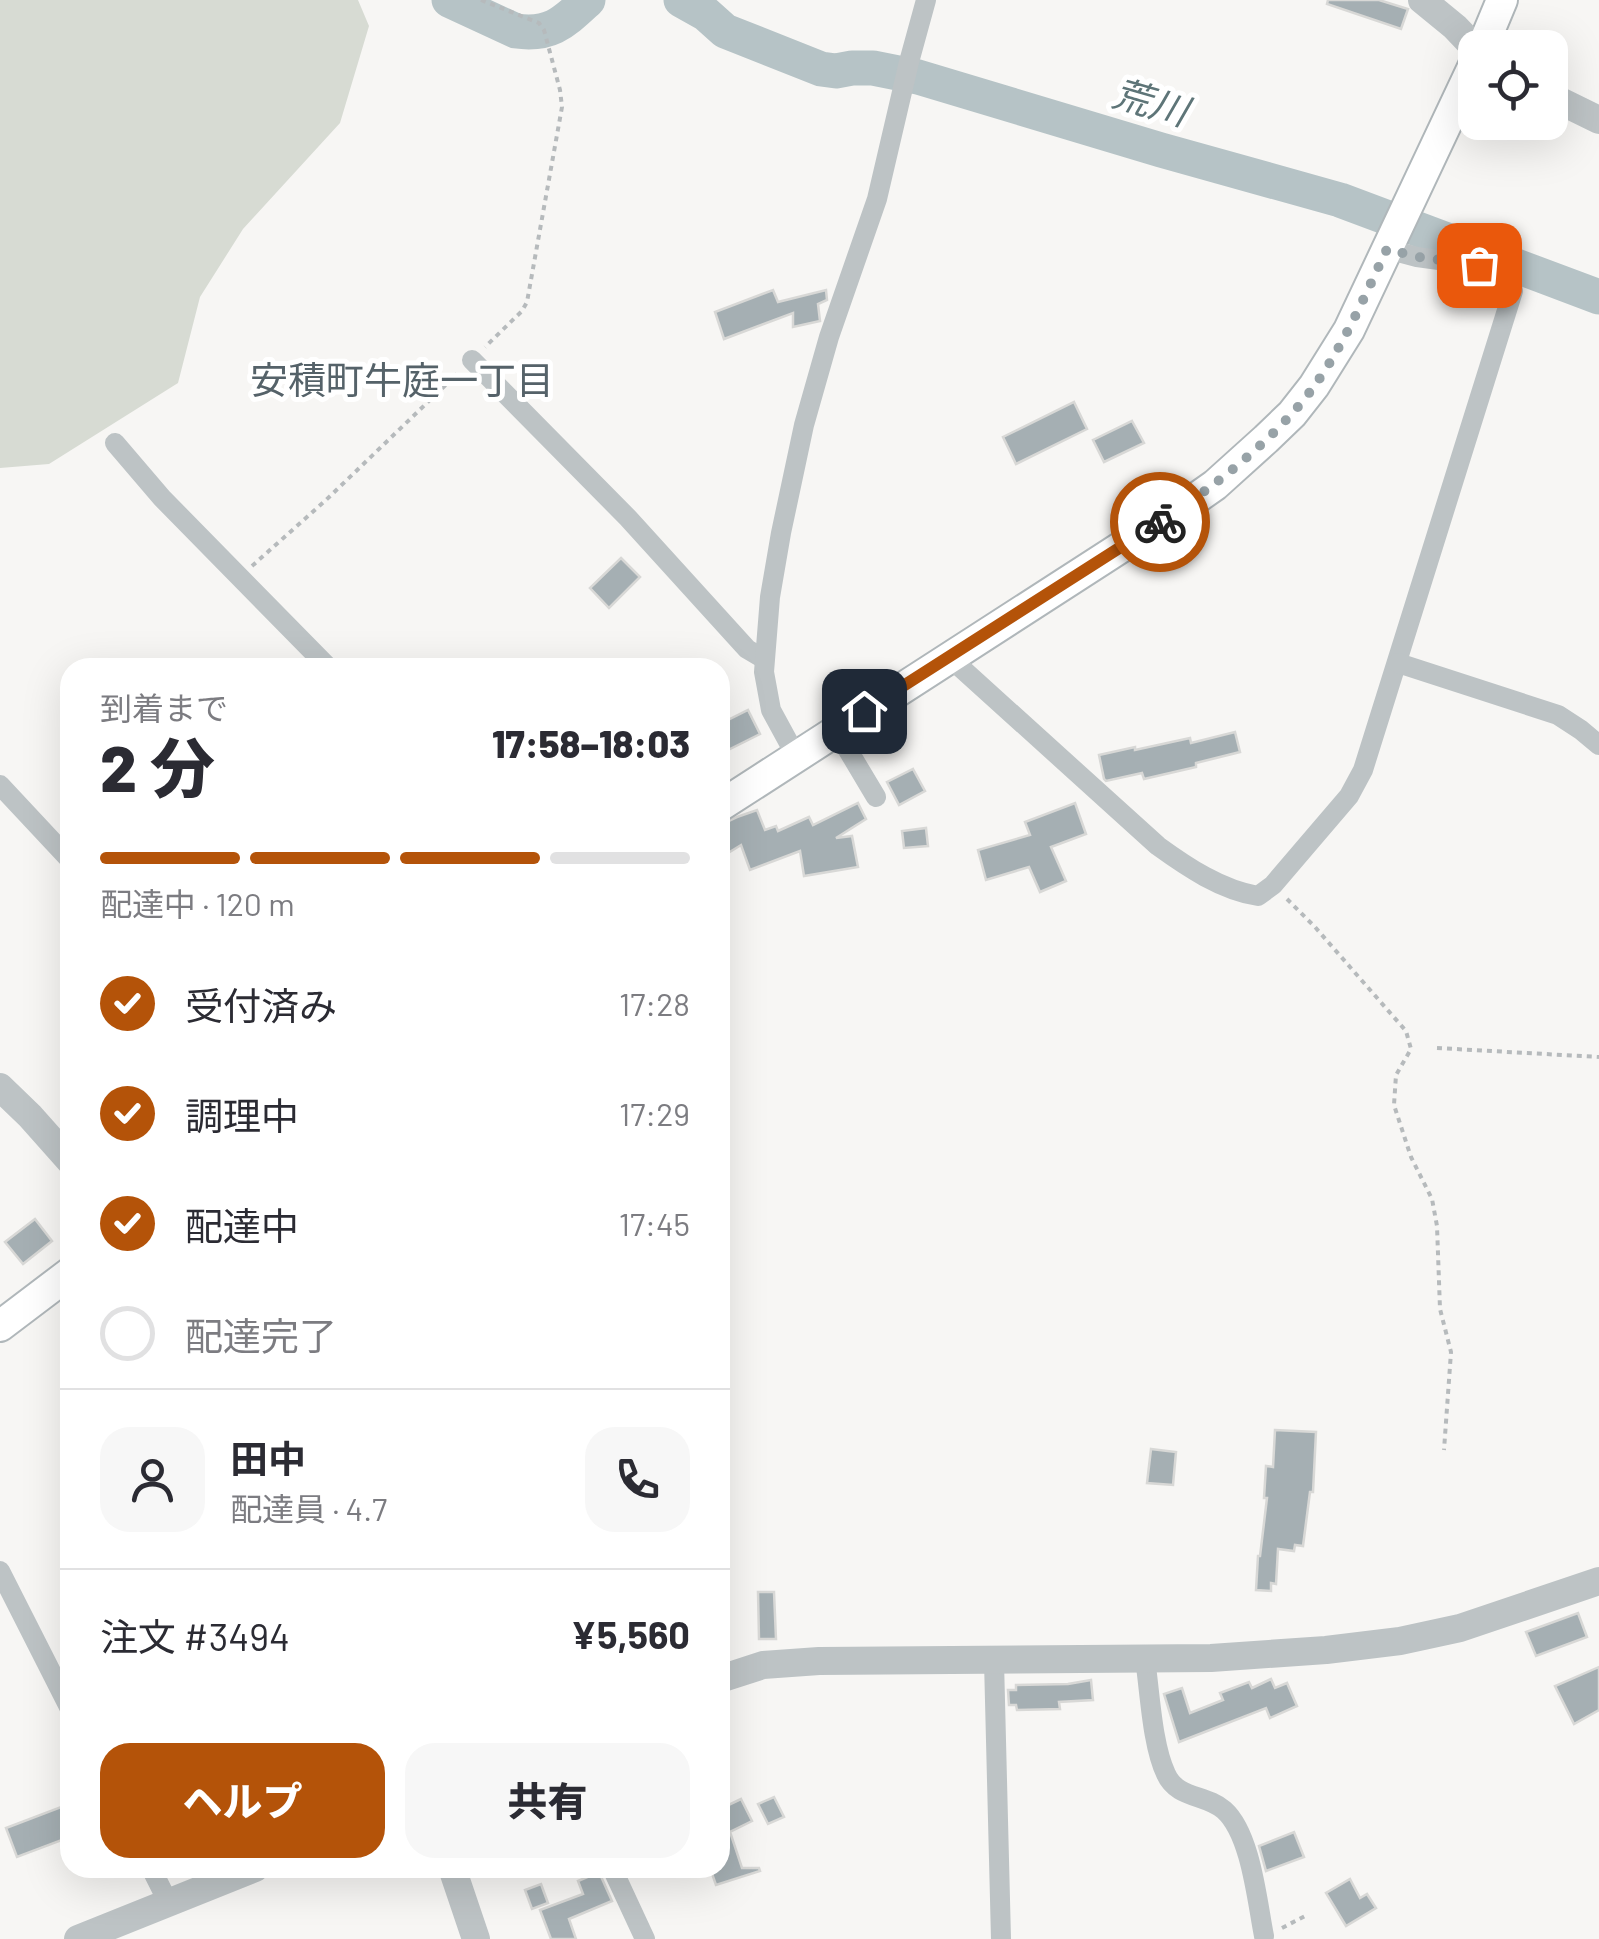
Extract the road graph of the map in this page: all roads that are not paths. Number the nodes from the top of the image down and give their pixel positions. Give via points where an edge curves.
1 (926, 0) edge
2 (1422, 0) edge
3 (1502, 0) edge
4 (1459, 30) edge
5 (1487, 30) edge
6 (1458, 98) edge
7 (1568, 105) edge
8 (1599, 120) edge
9 (1387, 249) junction
10 (472, 360) road end
11 (115, 443) dead end
12 (949, 657) junction
13 (318, 658) edge
14 (764, 658) junction
15 (1398, 663) junction
16 (836, 730) junction
17 (1599, 745) edge
18 (796, 756) junction
19 (0, 785) edge
20 (876, 797) dead end
21 (730, 799) edge
22 (60, 849) edge
23 (0, 1087) edge
24 (60, 1150) edge
25 (60, 1281) edge
26 (0, 1326) edge
27 (0, 1571) edge
28 (1597, 1586) edge
29 (1145, 1659) junction
30 (994, 1661) junction
31 (730, 1676) edge
32 (60, 1689) edge
33 (155, 1878) edge
34 (229, 1878) edge
35 (455, 1878) edge
36 (617, 1878) edge
37 (168, 1902) junction
38 (1264, 1936) dead end
39 (78, 1939) edge
40 (476, 1939) edge
41 (645, 1939) edge
42 (1001, 1939) edge

1 - 14 street via 876,198 804,426
2 - 4 street
3 - 5 main road
6 - 9 main road
7 - 8 street
9 - 12 main road via 1314,386 1266,439 1188,504
9 - 15 street via 1497,268 1513,282
10 - 14 street via 747,649
11 - 13 street
12 - 15 street via 1158,846 1185,866 1258,896 1354,788
12 - 16 main road
14 - 18 street via 768,700
15 - 17 street via 1558,715
16 - 18 main road
16 - 20 street
18 - 21 main road
19 - 22 street
23 - 24 street
25 - 26 main road
27 - 32 street
28 - 29 street via 1400,1641
29 - 30 street
29 - 38 street via 1166,1776 1177,1789 1224,1810 1237,1828
30 - 31 street via 819,1661
30 - 42 street
33 - 37 street
34 - 37 street
35 - 40 street
36 - 41 street
37 - 39 street

